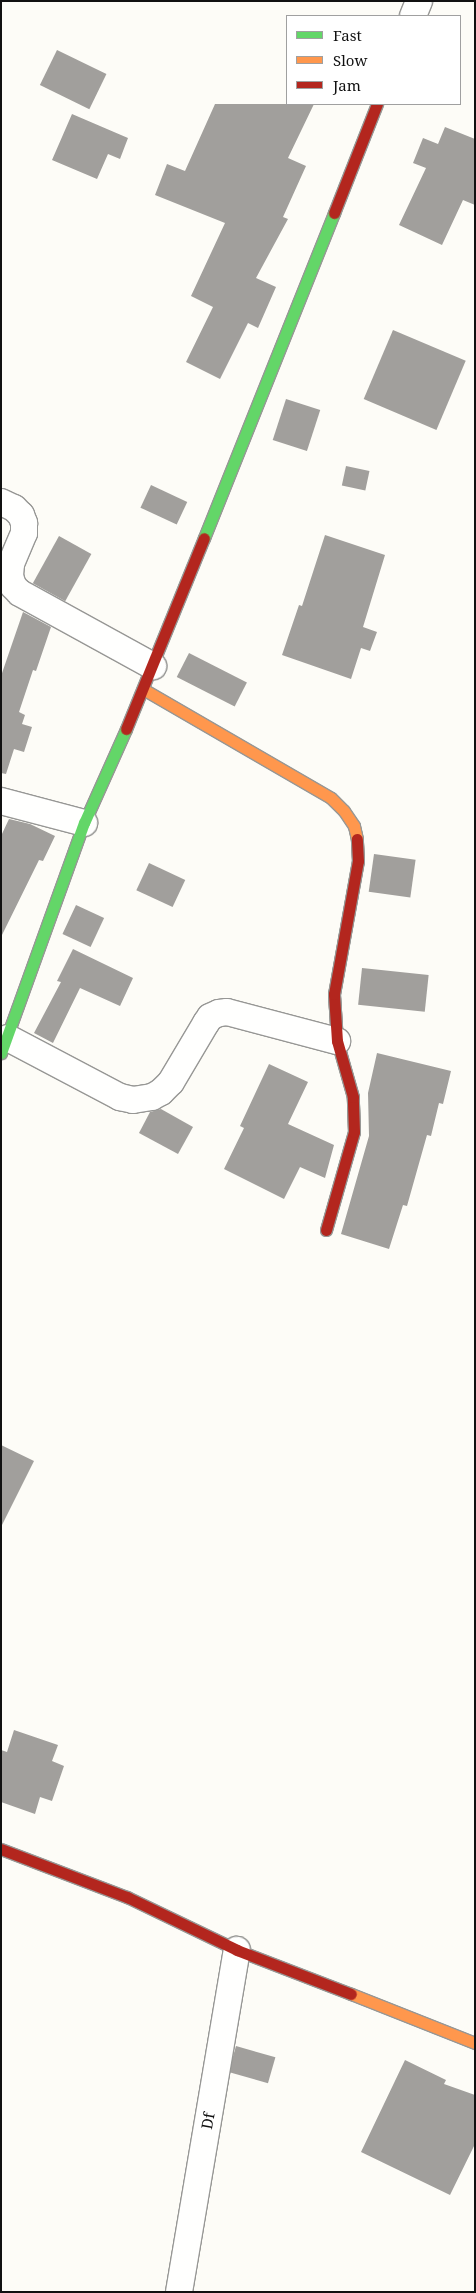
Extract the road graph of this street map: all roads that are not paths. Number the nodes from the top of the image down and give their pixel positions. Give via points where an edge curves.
1 (419, 1) edge
2 (413, 15) edge
3 (377, 105) edge
4 (1, 502) edge
5 (153, 666) junction
6 (143, 689) junction
7 (1, 801) edge
8 (84, 823) junction
9 (338, 1041) junction
10 (5, 1046) edge
11 (326, 1230) dead end
12 (1, 1849) edge
13 (237, 1950) junction
14 (475, 2043) edge
15 (179, 2292) edge

1 - 2 street
3 - 5 street
4 - 5 street via 14,508 24,523 24,533 11,564 13,586
5 - 6 street
6 - 8 street
6 - 9 street via 331,798 354,826 358,861 334,994
7 - 8 street
8 - 10 street
9 - 10 street via 219,1012 210,1017 162,1092 133,1100
9 - 11 street via 353,1097 354,1132
12 - 13 street via 127,1897
13 - 14 street
13 - 15 street, Df

